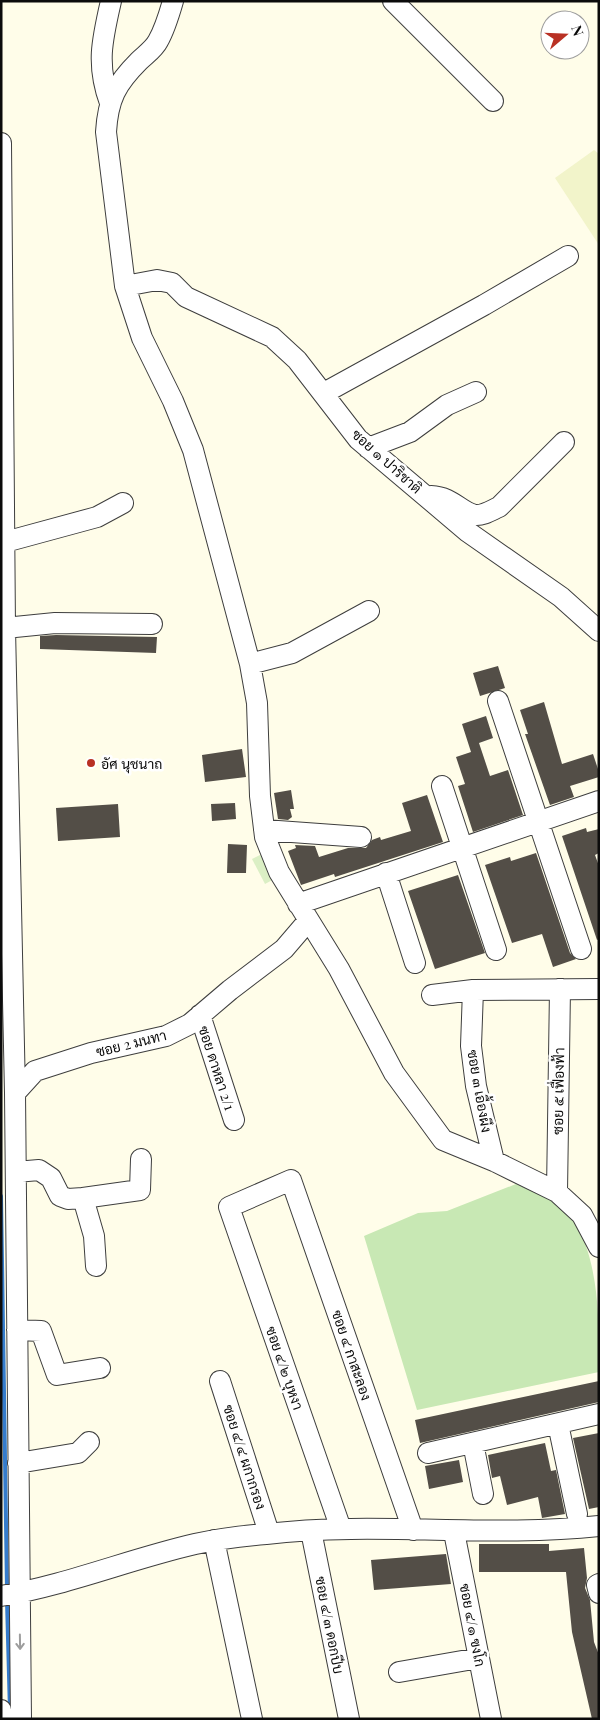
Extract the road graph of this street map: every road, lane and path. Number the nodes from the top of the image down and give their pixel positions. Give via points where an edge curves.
1 (111, 1) edge
2 (173, 1) edge
3 (393, 1) edge
4 (493, 102) dead end
5 (110, 103) junction
6 (1, 143) edge
7 (568, 256) dead end
8 (125, 286) junction
9 (476, 392) dead end
10 (324, 393) junction
11 (564, 442) dead end
12 (368, 448) junction
13 (424, 495) junction
14 (123, 503) dead end
15 (3, 522) edge
16 (5, 542) junction
17 (369, 611) dead end
18 (152, 624) dead end
19 (5, 628) junction
20 (599, 631) edge
21 (250, 664) junction
22 (498, 701) dead end
23 (442, 786) dead end
24 (599, 801) edge
25 (539, 821) junction
26 (264, 830) junction
27 (361, 837) dead end
28 (463, 847) junction
29 (386, 874) junction
30 (298, 904) junction
31 (308, 921) junction
32 (581, 949) dead end
33 (496, 950) dead end
34 (415, 962) dead end
35 (560, 989) junction
36 (599, 989) edge
37 (473, 990) junction
38 (432, 995) dead end
39 (200, 1015) junction
40 (7, 1066) edge
41 (15, 1093) junction
42 (234, 1120) dead end
43 (141, 1159) dead end
44 (494, 1161) junction
45 (16, 1172) junction
46 (557, 1192) junction
47 (83, 1198) junction
48 (228, 1207) joint
49 (8, 1222) edge
50 (599, 1247) edge
51 (96, 1266) dead end
52 (12, 1337) edge
53 (100, 1368) dead end
54 (220, 1381) dead end
55 (599, 1414) edge
56 (558, 1424) junction
57 (90, 1442) dead end
58 (473, 1443) junction
59 (428, 1453) dead end
60 (18, 1463) junction
61 (483, 1494) dead end
62 (577, 1514) dead end
63 (599, 1526) edge
64 (341, 1529) junction
65 (413, 1530) junction
66 (311, 1531) junction
67 (454, 1532) junction
68 (269, 1533) junction
69 (214, 1540) junction
70 (599, 1584) edge
71 (599, 1593) edge
72 (10, 1595) edge
73 (479, 1658) junction
74 (399, 1672) dead end
75 (1, 1710) edge
76 (1, 1719) edge
77 (21, 1719) edge
78 (252, 1719) edge
79 (349, 1719) edge
80 (491, 1719) edge

1 - 5 street via 102,42 102,82
2 - 5 street via 157,43 114,90
3 - 4 street
5 - 8 street via 106,132
6 - 15 street
7 - 10 street
8 - 10 street, ซอย ๑ ปาริชาติ via 157,280 172,283 186,297 272,337 297,360
8 - 21 street via 142,338 193,450
9 - 12 street via 447,405 410,432
10 - 12 street, ซอย ๑ ปาริชาติ
11 - 13 street via 498,507 485,514 475,515 444,496
12 - 13 street, ซอย ๑ ปาริชาติ
13 - 20 street, ซอย ๑ ปาริชาติ via 468,532 561,597
14 - 16 street via 97,517
15 - 16 street
16 - 19 street
17 - 21 street via 292,653
18 - 19 street via 55,623
19 - 40 street
21 - 26 street via 257,703
22 - 25 street
23 - 28 street
24 - 25 street
25 - 28 street
25 - 32 street
26 - 27 street
26 - 30 street via 279,872
28 - 29 street
28 - 33 street
29 - 30 street
29 - 34 street
30 - 31 street
31 - 39 street, ซอย 2 มนทา via 284,949
31 - 44 street via 339,969 394,1073 443,1140
35 - 36 street
35 - 37 street
35 - 46 street, ซอย ๕ เฟื่องฟ้า
37 - 38 street
37 - 44 street, ซอย ๓ เอื้องผึง via 471,1046 476,1086
39 - 41 street, ซอย 2 มนทา via 166,1036 91,1053 35,1071
39 - 42 street, ซอย ดาหลา 2/1
40 - 41 street
41 - 45 street
43 - 47 street via 140,1190
44 - 46 street
45 - 47 street via 39,1170 52,1178 60,1196
45 - 49 street
46 - 50 street via 582,1216
47 - 51 street via 94,1236
48 - 64 street, ซอย ๔/๒ บุหงา
48 - 65 street, ซอย ๔ กาสะลอง via 291,1180
49 - 52 street
52 - 53 street via 41,1331 57,1375
52 - 60 street
54 - 68 street, ซอย ๔/๔ ผกากรอง
55 - 56 street
56 - 58 street
56 - 62 street
57 - 60 street via 78,1453
58 - 59 street
58 - 61 street
60 - 72 street
63 - 67 street via 566,1530
64 - 65 street
64 - 66 street
65 - 67 street
66 - 68 street
66 - 79 street, ซอย ๔/๓ ดอกปีบ
67 - 73 street, ซอย ๔/๑ ฃงโก
68 - 69 street
69 - 72 street
69 - 78 street
70 - 71 street
72 -> 77 street
73 - 74 street
73 - 80 street, ซอย ๔/๑ ฃงโก
75 - 76 street

